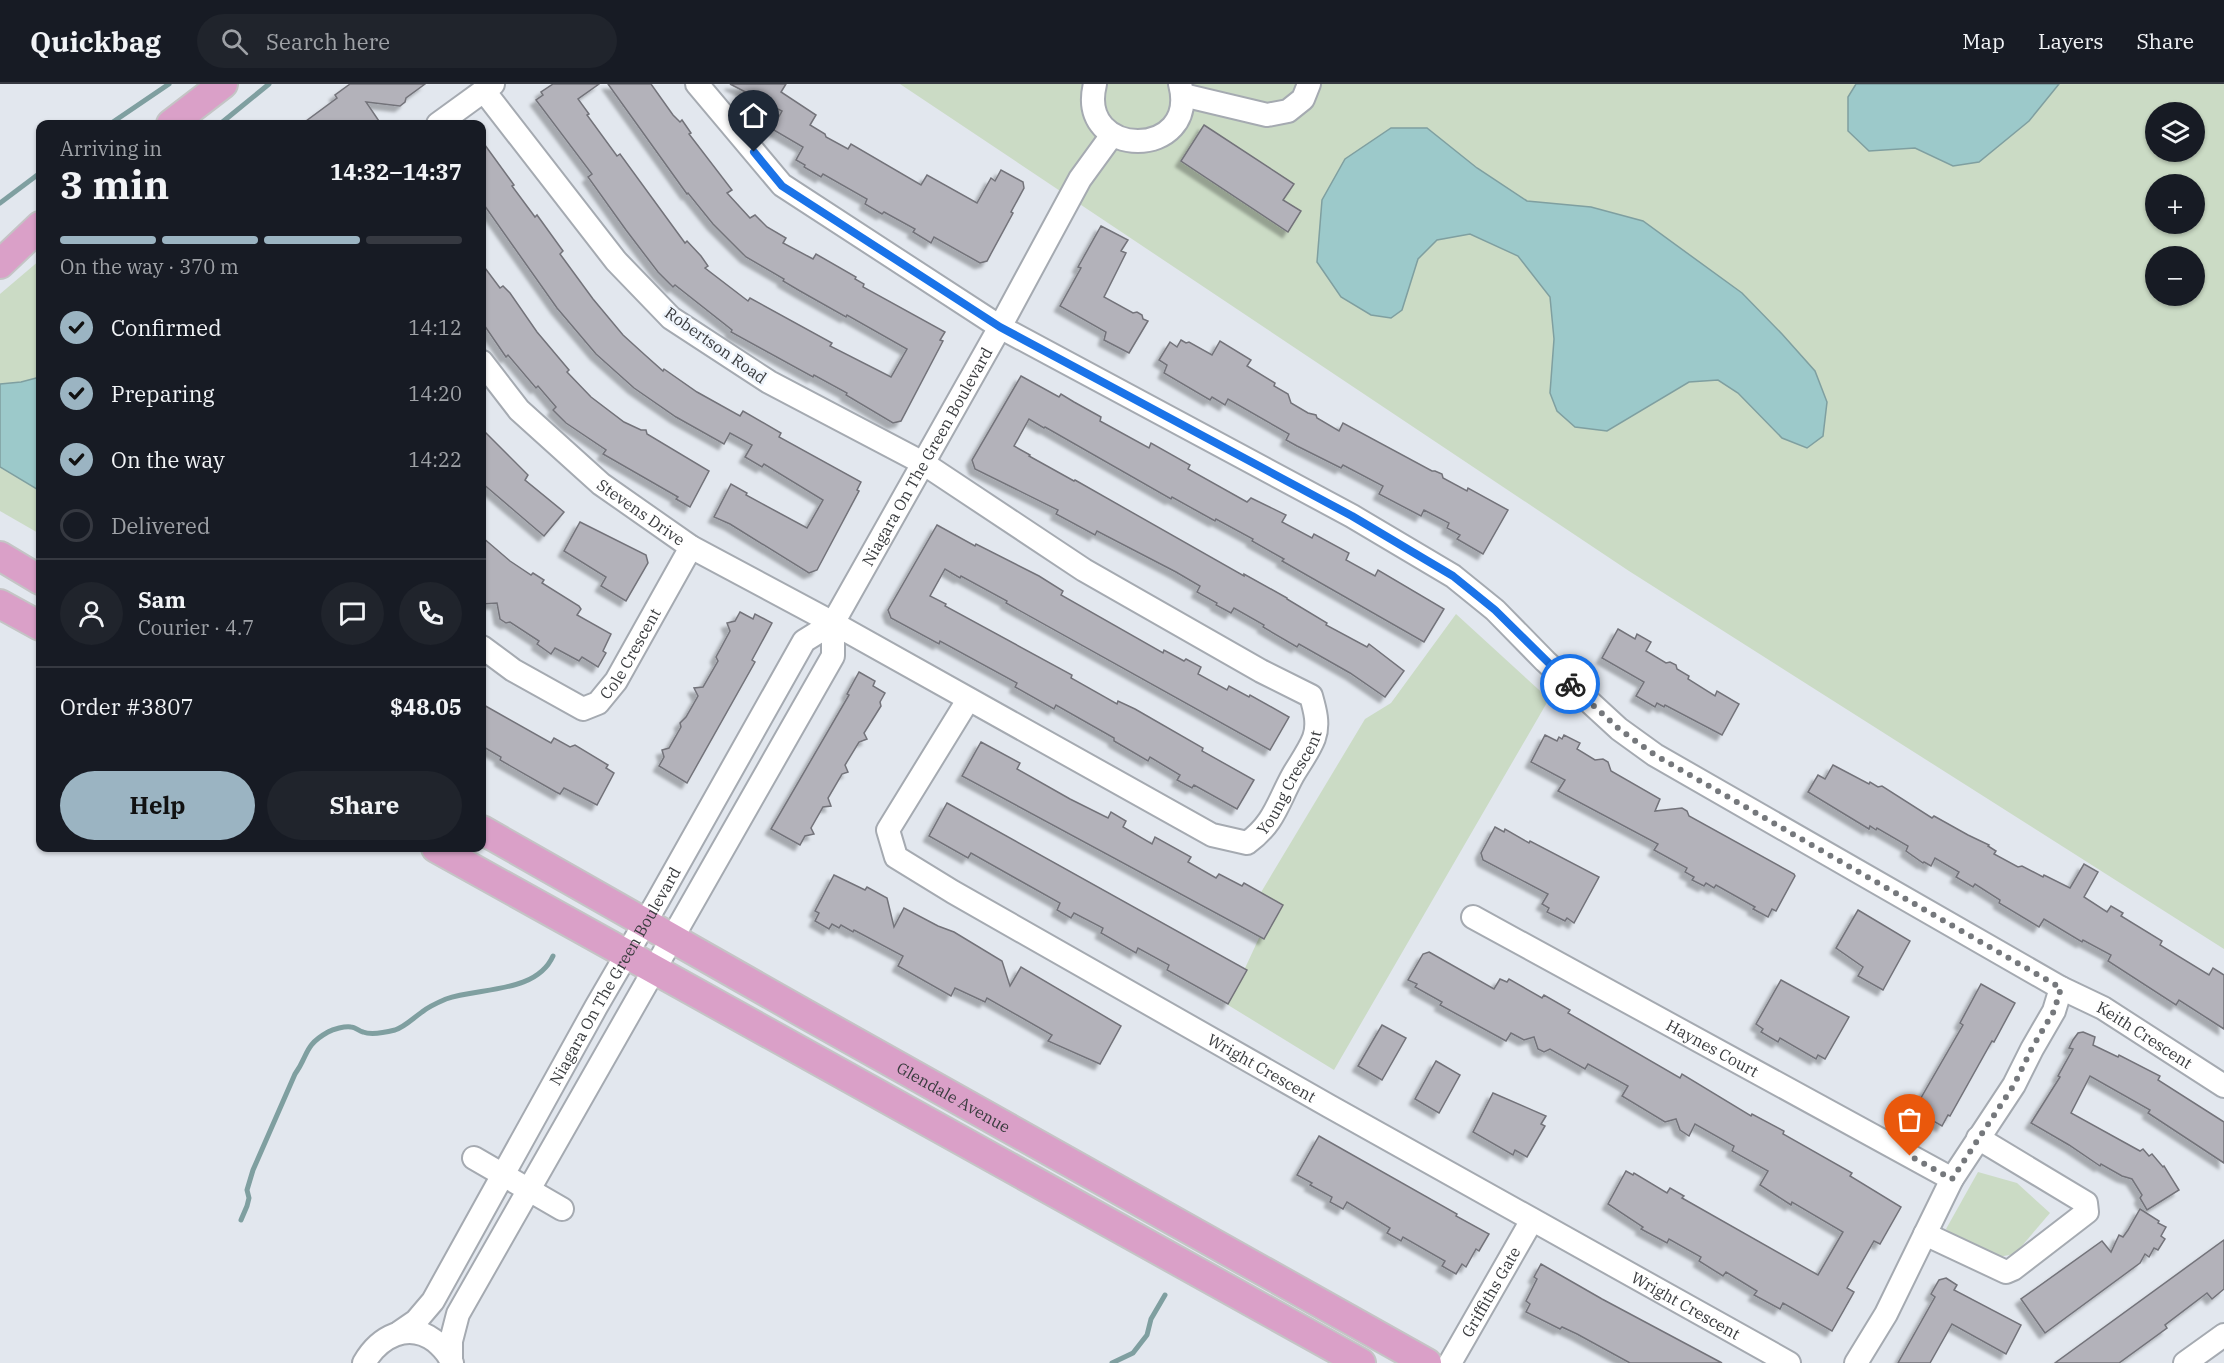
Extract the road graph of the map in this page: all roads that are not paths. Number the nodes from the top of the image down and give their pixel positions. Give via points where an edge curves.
1 (223, 84) edge
2 (697, 84) edge
3 (1095, 84) edge
4 (1309, 84) edge
5 (488, 88) edge
6 (1182, 90) edge
7 (176, 120) edge
8 (444, 120) edge
9 (1112, 135) junction
10 (36, 228) edge
11 (36, 229) edge
12 (0, 253) edge
13 (0, 264) edge
14 (1000, 327) junction
15 (486, 367) edge
16 (923, 463) junction
17 (691, 547) junction
18 (0, 556) edge
19 (36, 578) edge
20 (0, 604) edge
21 (833, 623) junction
22 (36, 624) edge
23 (486, 649) edge
24 (968, 700) junction
25 (486, 832) edge
26 (443, 852) edge
27 (1473, 917) dead end
28 (646, 923) junction
29 (672, 938) junction
30 (627, 954) junction
31 (654, 969) junction
32 (2061, 988) junction
33 (2224, 1086) edge
34 (1978, 1138) junction
35 (474, 1158) dead end
36 (503, 1175) junction
37 (1952, 1179) junction
38 (529, 1189) junction
39 (562, 1209) dead end
40 (1532, 1220) junction
41 (1925, 1234) junction
42 (400, 1332) junction
43 (2224, 1335) edge
44 (451, 1361) edge
45 (364, 1363) edge
46 (1361, 1363) edge
47 (1427, 1363) edge
48 (1450, 1363) edge
49 (1789, 1363) edge
50 (1856, 1363) edge
51 (2185, 1363) edge

1 - 7 main road
2 - 14 street via 782,186
3 - 9 street via 1094,110
4 - 6 street via 1303,99 1288,111 1267,115
5 - 8 street
5 - 16 street, Robertson Road via 616,261 671,318 769,382
6 - 9 street via 1182,108 1167,132 1140,143
9 - 14 street, Niagara On The Green Boulevard via 1080,178
10 - 12 main road
11 - 13 main road
14 - 16 street, Niagara On The Green Boulevard
14 - 32 street via 1352,516 1453,576 1495,610 1619,729 1655,755
15 - 17 street, Stevens Drive via 519,410 601,484
16 - 21 street, Niagara On The Green Boulevard
16 - 24 street, Young Crescent via 1084,570 1311,696 1317,714 1314,737 1275,816 1247,843 1212,836
17 - 21 street, Stevens Drive
17 - 23 street, Cole Crescent via 616,681 598,703 584,710 513,670
18 - 19 main road
20 - 22 main road
21 - 24 street, Young Crescent
21 - 28 street, Niagara On The Green Boulevard via 804,641
21 - 29 street, Niagara On The Green Boulevard via 832,656
24 - 40 street, Wright Crescent via 888,830 896,857
25 - 28 main road, Glendale Avenue
26 - 30 main road, Glendale Avenue
27 - 37 street, Haynes Court
28 - 29 main road, Glendale Avenue
28 - 30 street, Niagara On The Green Boulevard
29 - 31 street, Niagara On The Green Boulevard
29 - 47 main road, Glendale Avenue
30 - 31 main road, Glendale Avenue
30 - 36 street, Niagara On The Green Boulevard
31 - 38 street, Niagara On The Green Boulevard
31 - 46 main road, Glendale Avenue
32 - 33 street, Keith Crescent via 2103,1008
32 - 34 street via 2054,1011 2014,1085
34 - 37 street
34 - 41 street via 2086,1203 2087,1212 2006,1272
35 - 36 street
36 - 38 street
36 - 42 street, Niagara On The Green Boulevard via 433,1302
37 - 41 street
38 - 39 street
38 - 44 street, Niagara On The Green Boulevard via 458,1314
40 - 48 street, Griffiths Gate
40 - 49 street, Wright Crescent
41 - 50 street via 1886,1314
42 - 44 street via 416,1332 430,1338 442,1346
42 - 45 street, Niagara On The Green Boulevard via 371,1350
43 - 51 street

